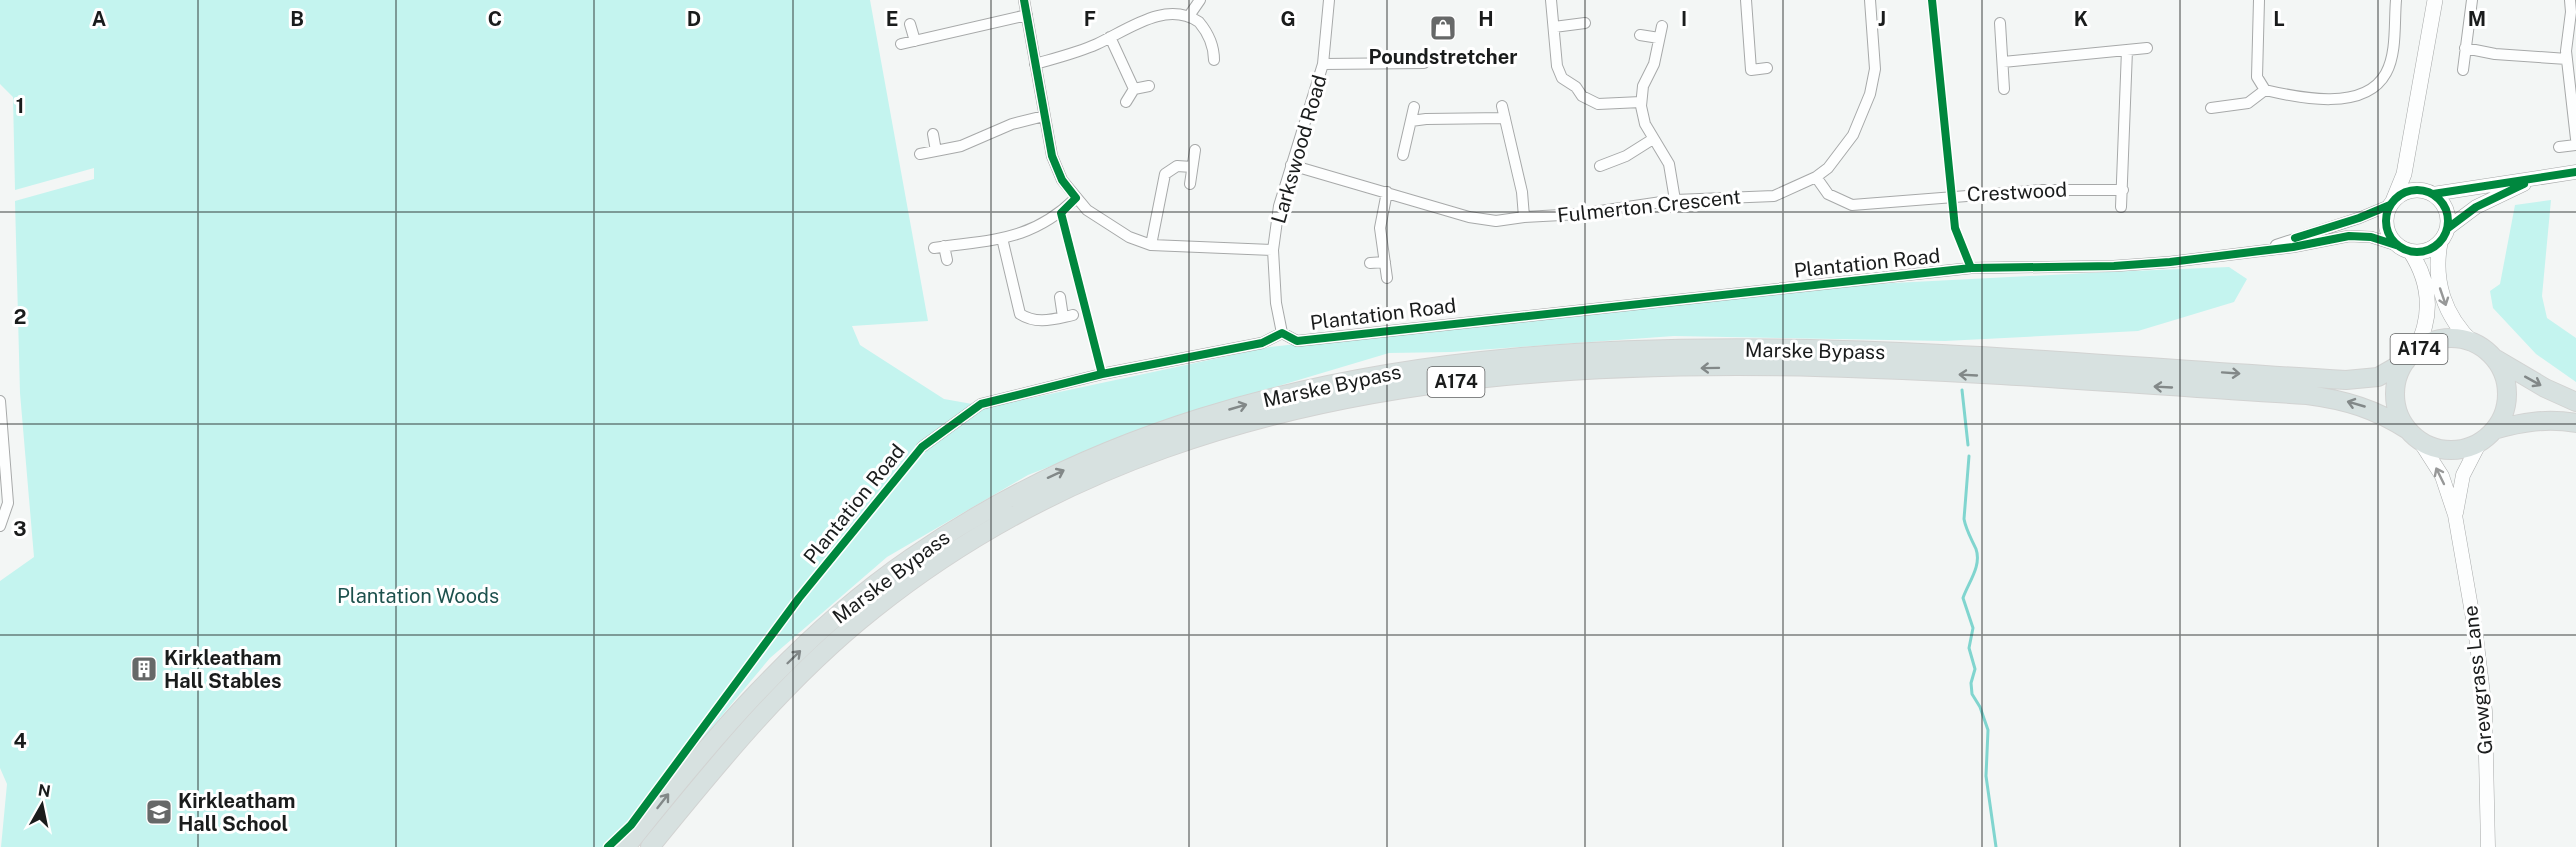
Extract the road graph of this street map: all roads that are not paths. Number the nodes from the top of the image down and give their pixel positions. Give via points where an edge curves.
1 (1024, 0) edge
2 (1200, 0) edge
3 (1329, 0) edge
4 (1551, 0) edge
5 (1746, 0) edge
6 (1870, 0) edge
7 (2259, 0) edge
8 (2396, 0) edge
9 (2435, 0) edge
10 (2472, 0) edge
11 (2570, 0) edge
12 (2574, 12) edge
13 (1191, 14) junction
14 (1027, 15) junction
15 (1585, 23) dead end
16 (910, 24) dead end
17 (2000, 24) dead end
18 (1662, 26) dead end
19 (1554, 27) junction
20 (1640, 35) dead end
21 (1110, 37) junction
22 (1224, 38) dead end
23 (1659, 38) junction
24 (915, 40) junction
25 (901, 44) dead end
26 (1214, 47) junction
27 (2147, 48) dead end
28 (2466, 48) junction
29 (2127, 50) junction
30 (2567, 59) junction
31 (1214, 60) dead end
32 (2003, 62) junction
33 (1424, 63) dead end
34 (1035, 64) junction
35 (1323, 64) junction
36 (1767, 68) dead end
37 (2463, 70) dead end
38 (1149, 86) dead end
39 (1134, 89) junction
40 (2004, 89) dead end
41 (2265, 90) junction
42 (1126, 102) dead end
43 (1641, 102) junction
44 (1502, 106) dead end
45 (1414, 107) dead end
46 (2211, 108) dead end
47 (1044, 116) junction
48 (1505, 118) junction
49 (1412, 121) junction
50 (933, 134) dead end
51 (1653, 139) junction
52 (2576, 139) edge
53 (2410, 144) junction
54 (2576, 145) edge
55 (2559, 147) dead end
56 (1195, 150) dead end
57 (936, 151) junction
58 (920, 154) dead end
59 (1403, 155) dead end
60 (1614, 162) junction
61 (1290, 165) junction
62 (1600, 166) dead end
63 (1192, 167) junction
64 (2576, 172) edge
65 (1619, 174) dead end
66 (1816, 177) junction
67 (2532, 180) junction
68 (1190, 184) dead end
69 (2122, 190) junction
70 (1387, 192) junction
71 (2428, 192) junction
72 (1076, 198) junction
73 (1675, 200) junction
74 (2392, 203) junction
75 (2121, 207) dead end
76 (1524, 217) junction
77 (2448, 228) junction
78 (1002, 238) junction
79 (2440, 243) junction
80 (1151, 245) junction
81 (2270, 248) junction
82 (2405, 249) junction
83 (1273, 250) junction
84 (947, 260) dead end
85 (1385, 262) junction
86 (1370, 263) dead end
87 (1387, 278) dead end
88 (1060, 297) dead end
89 (1282, 333) junction
90 (2473, 343) junction
91 (2411, 356) junction
92 (2492, 357) junction
93 (0, 401) edge
94 (2576, 402) edge
95 (2576, 423) edge
96 (2494, 430) junction
97 (2414, 435) junction
98 (2480, 442) junction
99 (922, 447) dead end
100 (2455, 515) junction
101 (0, 526) edge
102 (626, 847) edge
103 (650, 847) edge
104 (2488, 847) edge

1 - 14 street
2 - 13 street
3 - 35 street, Larkswood Road
4 - 19 street
5 - 36 street via 1751,70
6 - 66 street, Fulmerton Crescent via 1875,51 1870,94 1853,135 1828,168
7 - 41 street via 2257,77
8 - 41 street via 2387,72 2369,90 2353,97 2298,99
9 - 53 main road
10 - 28 street
11 - 12 street
12 - 30 street
13 - 21 street via 1172,8 1153,10
13 - 26 street
14 - 24 street
14 - 34 street
15 - 19 street
16 - 24 street
17 - 32 street
18 - 23 street
19 - 43 street via 1557,66 1562,78 1582,96 1598,104
20 - 23 street
21 - 34 street via 1075,53
21 - 39 street
22 - 26 street
23 - 43 street
24 - 25 street
26 - 31 street
27 - 29 street
28 - 30 street
28 - 37 street
29 - 32 street
29 - 69 street
30 - 52 street
32 - 40 street
33 - 35 street
34 - 47 street
35 - 61 street, Larkswood Road
38 - 39 street
39 - 42 street
41 - 46 street via 2248,103
43 - 51 street
44 - 48 street
45 - 49 street
47 - 57 street
47 - 72 street via 1052,156 1062,180
48 - 49 street
48 - 76 street
49 - 59 street
50 - 57 street
51 - 60 street
51 - 73 street via 1669,164
53 - 71 main road via 2413,173
53 - 74 main road via 2401,184
54 - 55 street
56 - 63 street
57 - 58 street
60 - 62 street
60 - 65 street
61 - 70 street, Fulmerton Crescent
61 - 83 street, Larkswood Road
63 - 68 street
63 - 80 street via 1176,166 1165,174
64 - 67 street
66 - 69 street, Crestwood via 1828,194 1852,205 2025,191
66 - 73 street, Fulmerton Crescent via 1774,196
67 - 71 street
67 - 77 street via 2476,207
69 - 75 street
70 - 76 street, Fulmerton Crescent via 1469,217 1496,221
70 - 85 street via 1380,228
71 - 74 main road via 2403,193
71 - 77 main road via 2446,208
72 - 78 street via 1050,221 1028,232
72 - 80 street via 1106,224
73 - 76 street, Fulmerton Crescent via 1580,214
74 - 81 street, Plantation Road
74 - 82 main road via 2386,224 2390,236
77 - 79 main road
78 - 84 street via 939,247
78 - 88 street via 1020,314 1029,320 1068,316
79 - 82 main road via 2431,249
79 -> 90 main road via 2437,264 2442,297
80 - 83 street
81 - 82 street, Plantation Road via 2349,236 2371,237
81 - 89 street, Plantation Road via 2125,265 1971,268 1297,341
82 - 91 main road via 2425,280 2428,302 2426,322
83 - 89 street, Larkswood Road
85 - 86 street
85 - 87 street
89 - 99 street, Plantation Road via 1262,343 1122,370 981,404
90 - 91 main road, A174 via 2443,339 2428,343
90 - 92 main road, A174
91 - 97 main road, A174 via 2398,375 2395,392 2397,408
102 -> 91 main road, Marske Bypass / A174 via 673,787 758,692 830,622 908,560 1020,490 1197,418 1262,399 1409,370 1585,352 1740,349 1928,354 2346,380 2378,377
92 -> 94 main road, A174
92 - 96 main road, A174 via 2504,376 2507,398
93 - 101 street via 8,502
95 - 96 main road, A174 via 2531,421
96 - 98 main road, A174
97 - 98 main road, A174 via 2438,448 2458,449
100 -> 97 street, Grewgrass Lane via 2442,476
97 -> 103 main road, Marske Bypass / A174 via 2360,404 2307,395 1841,369 1556,371 1396,390 1332,402 1260,419 1164,449 1083,482 972,540 876,607 830,646 771,704
98 - 100 street, Grewgrass Lane via 2463,475
100 - 104 street, Grewgrass Lane via 2485,711

